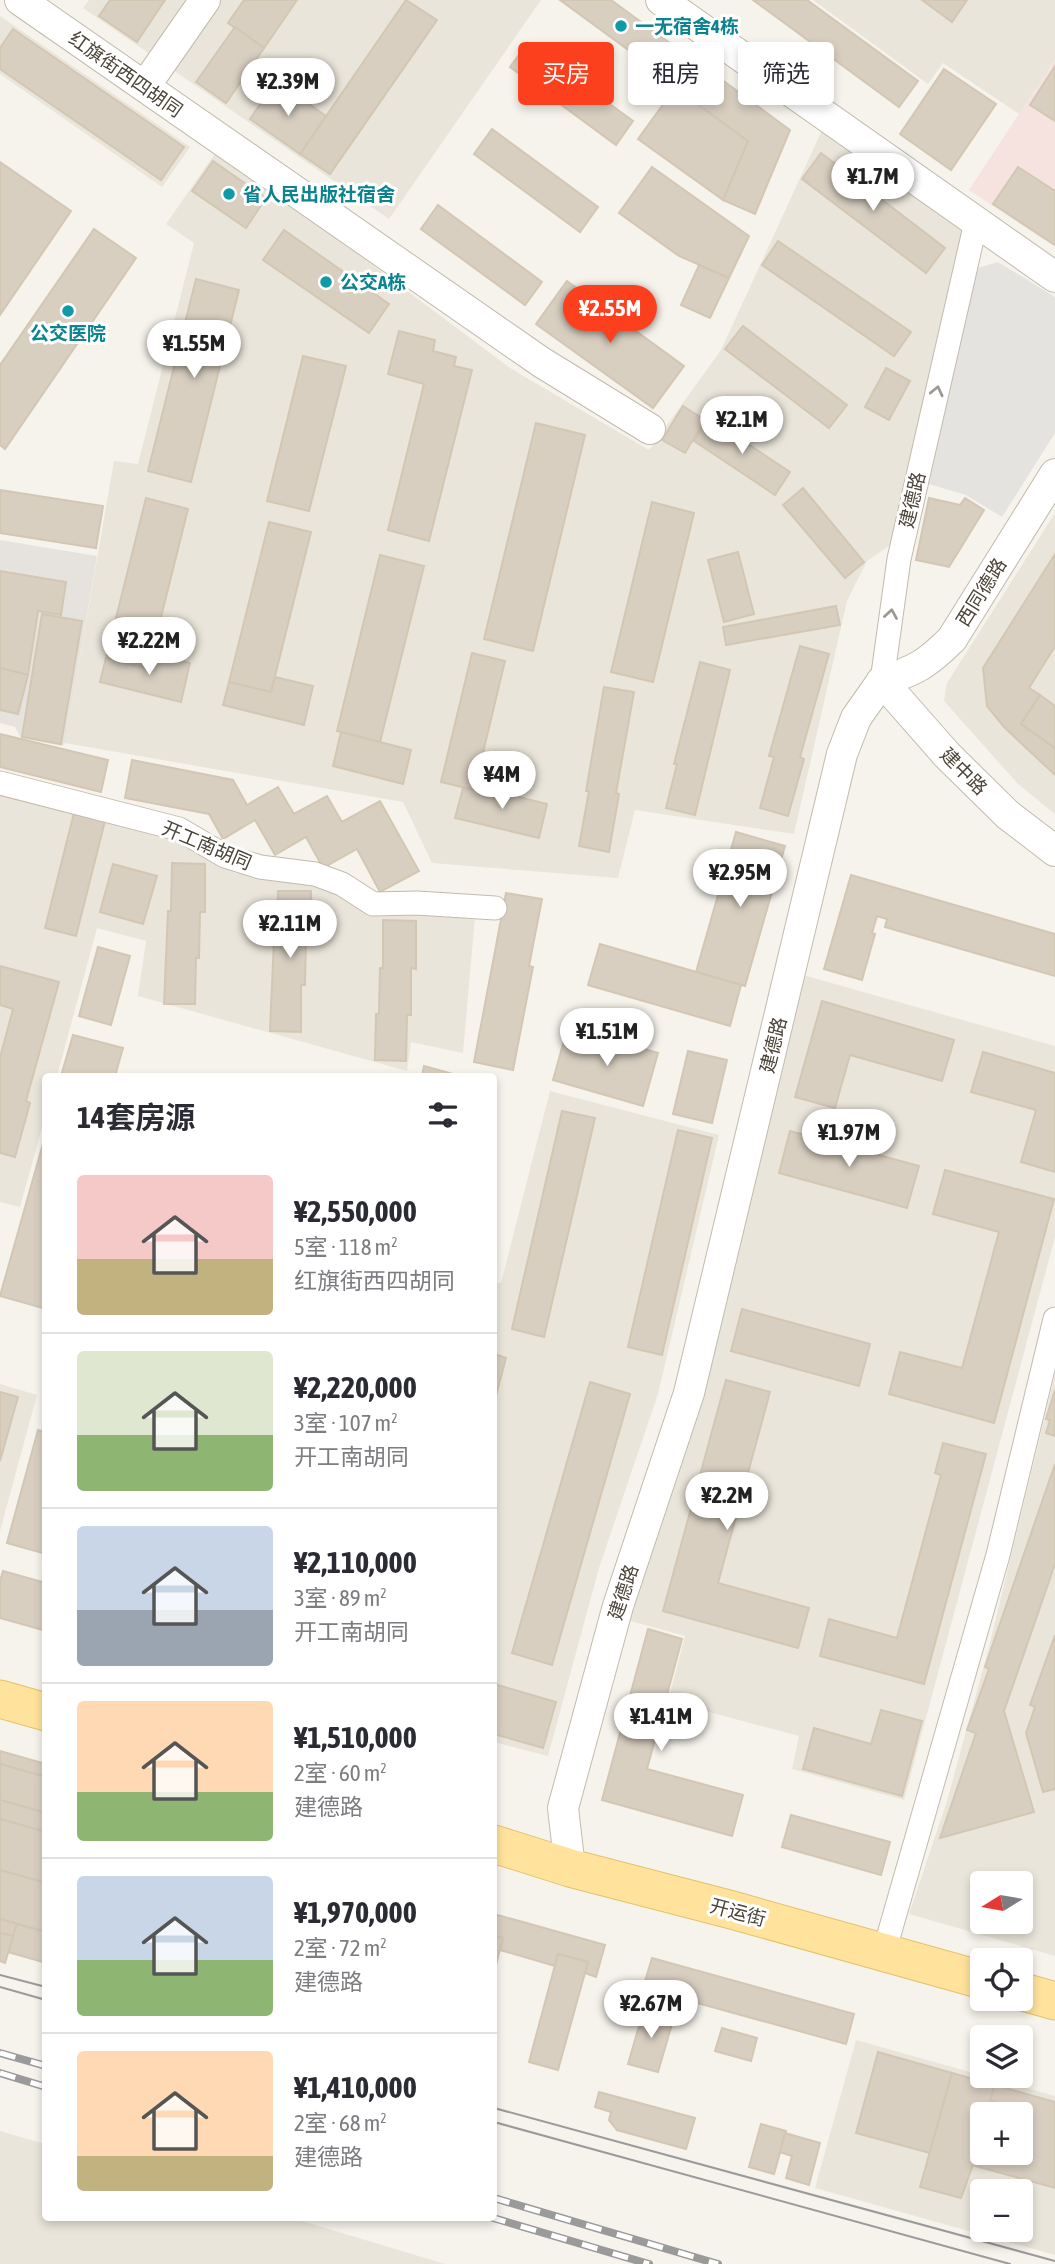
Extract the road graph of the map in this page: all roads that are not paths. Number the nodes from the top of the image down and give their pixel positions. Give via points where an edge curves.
1 (20, 0) edge
2 (205, 0) edge
3 (661, 0) edge
4 (145, 86) junction
5 (976, 222) junction
6 (1055, 277) edge
7 (650, 429) dead end
8 (1055, 474) edge
9 (882, 681) junction
10 (0, 783) edge
11 (1055, 851) edge
12 (495, 908) dead end
13 (1055, 1319) edge
14 (0, 1699) edge
15 (42, 1711) edge
16 (497, 1845) edge
17 (570, 1868) junction
18 (884, 1952) junction
19 (970, 1977) edge
20 (1033, 1995) edge
21 (1055, 2001) edge

1 - 4 street, 红旗街西四胡同
2 - 4 street
3 - 5 street
4 - 7 street, 红旗街西四胡同 via 541,362
5 - 6 street
9 -> 5 street, 建德路 via 899,559
8 - 9 street, 西同德路 via 952,639 913,672
9 - 11 street, 建中路 via 1008,815
9 - 17 street, 建德路 via 856,718 842,754 689,1393 618,1606 563,1808
10 - 12 street, 开工南胡同 via 179,829 225,856 324,877 373,904
13 - 18 street via 998,1555
14 - 15 main road
16 - 17 main road, 开运街
17 - 18 main road, 开运街
18 - 19 main road, 开运街
20 - 21 main road

